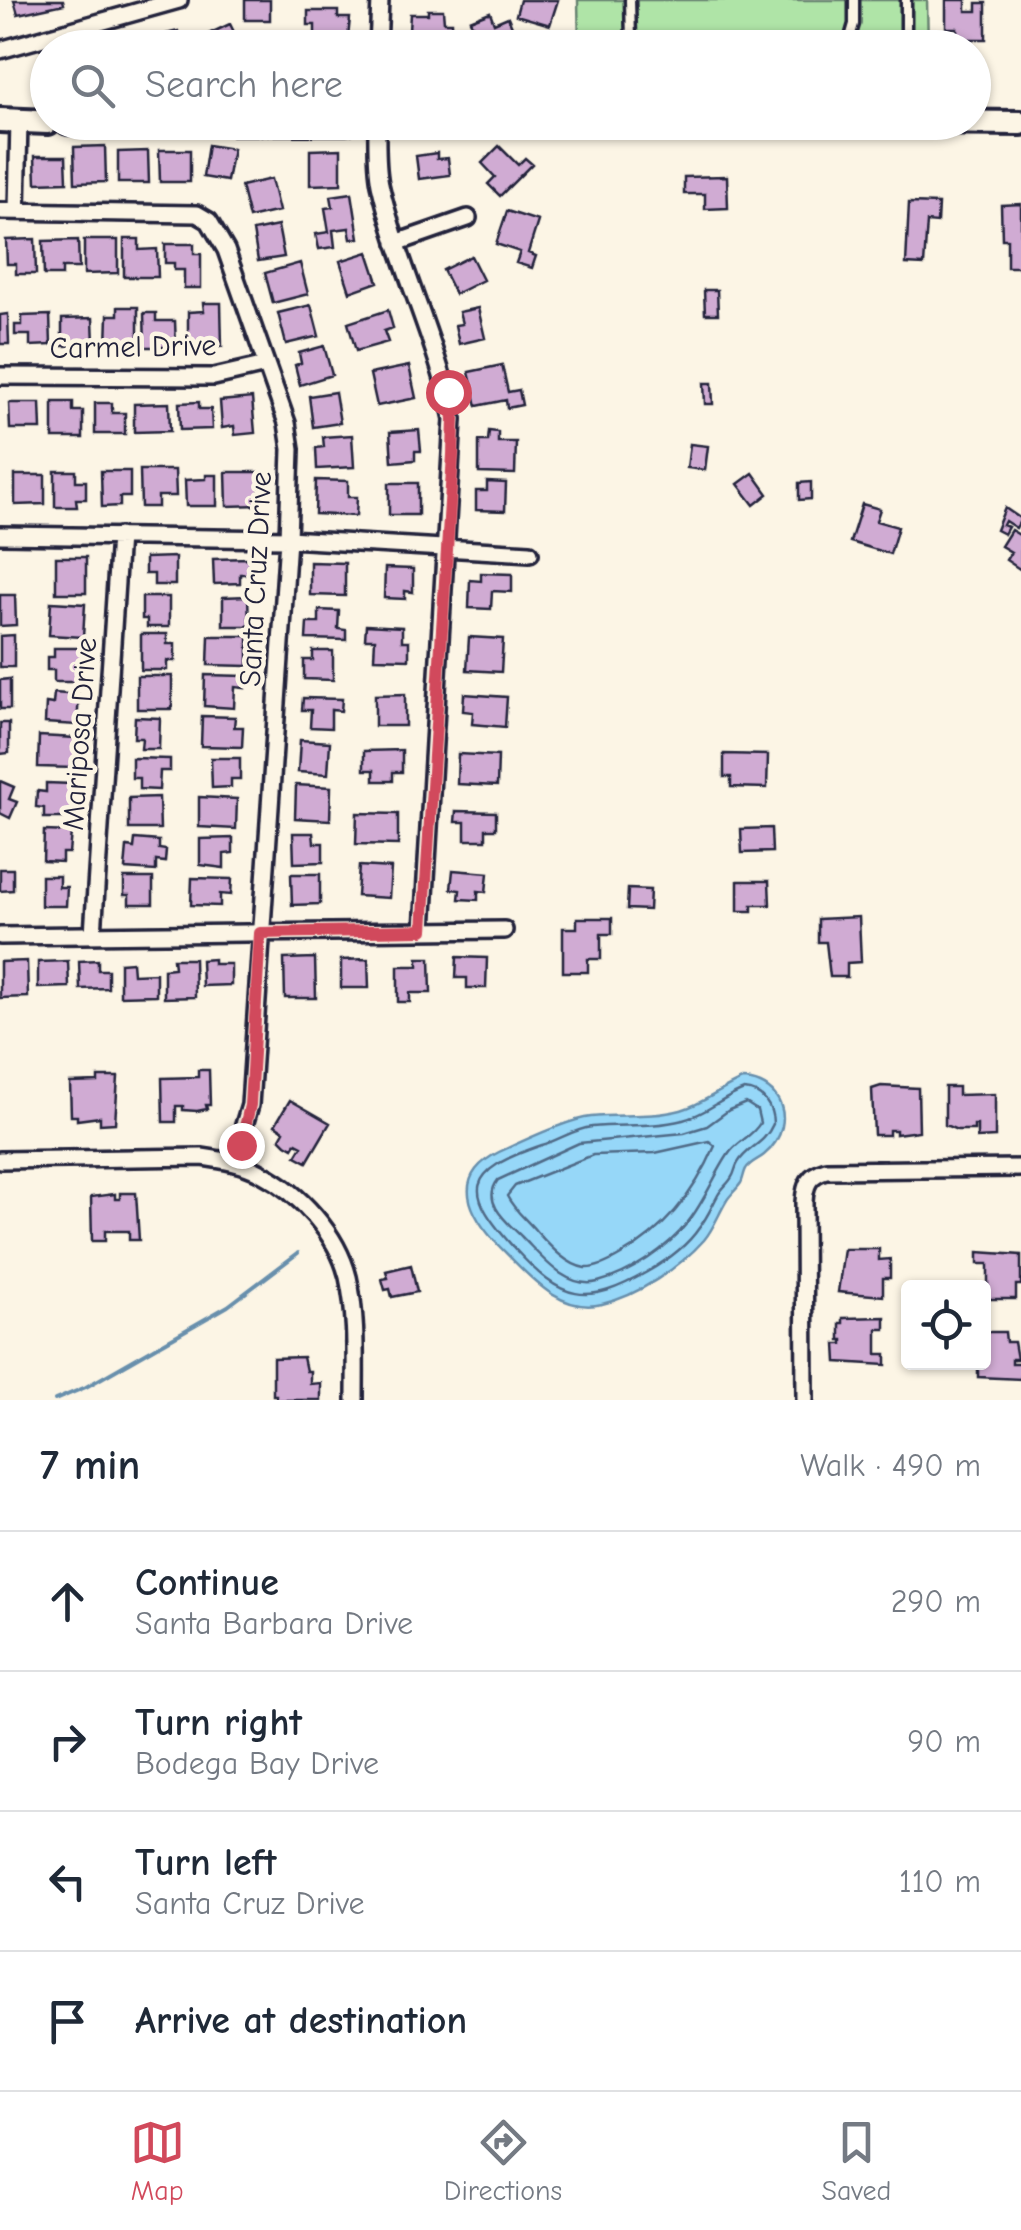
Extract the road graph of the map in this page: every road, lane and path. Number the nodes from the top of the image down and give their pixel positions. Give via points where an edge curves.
1 (180, 0) edge
2 (380, 0) edge
3 (630, 0) edge
4 (854, 0) edge
5 (906, 0) edge
6 (72, 30) edge
7 (379, 30) edge
8 (630, 30) edge
9 (852, 30) edge
10 (906, 30) edge
11 (30, 42) edge
12 (0, 50) edge
13 (9, 120) edge
14 (991, 123) edge
15 (1021, 123) edge
16 (377, 140) edge
17 (8, 211) edge
18 (468, 218) dead end
19 (396, 243) junction
20 (266, 365) junction
21 (0, 376) edge
22 (0, 534) edge
23 (119, 536) junction
24 (288, 539) junction
25 (447, 550) junction
26 (530, 554) dead end
27 (423, 930) junction
28 (504, 930) dead end
29 (260, 933) junction
30 (94, 934) junction
31 (0, 936) edge
32 (0, 1160) edge
33 (234, 1162) junction
34 (1021, 1168) edge
35 (355, 1400) edge
36 (805, 1400) edge

1 - 6 street
2 - 7 street
3 - 8 lane
4 - 9 lane
5 - 10 lane
11 - 12 street
13 - 17 street
14 - 15 main road
16 - 19 street via 379,179
17 - 20 street, Santa Cruz Drive via 197,214 209,220
18 - 19 street
19 - 25 street via 454,418
20 - 21 street, Carmel Drive via 214,377
20 - 24 street, Santa Cruz Drive via 291,449
22 - 23 street
23 - 24 street
23 - 30 street, Mariposa Drive
24 - 25 street
24 - 29 street, Santa Cruz Drive
25 - 26 street
25 - 27 street
27 - 28 street
27 - 29 street
29 - 30 street
29 - 33 street, Santa Cruz Drive via 250,1105
30 - 31 street
32 - 33 street
33 - 35 street via 290,1192 326,1229 347,1274
34 - 36 street via 815,1173 804,1202

